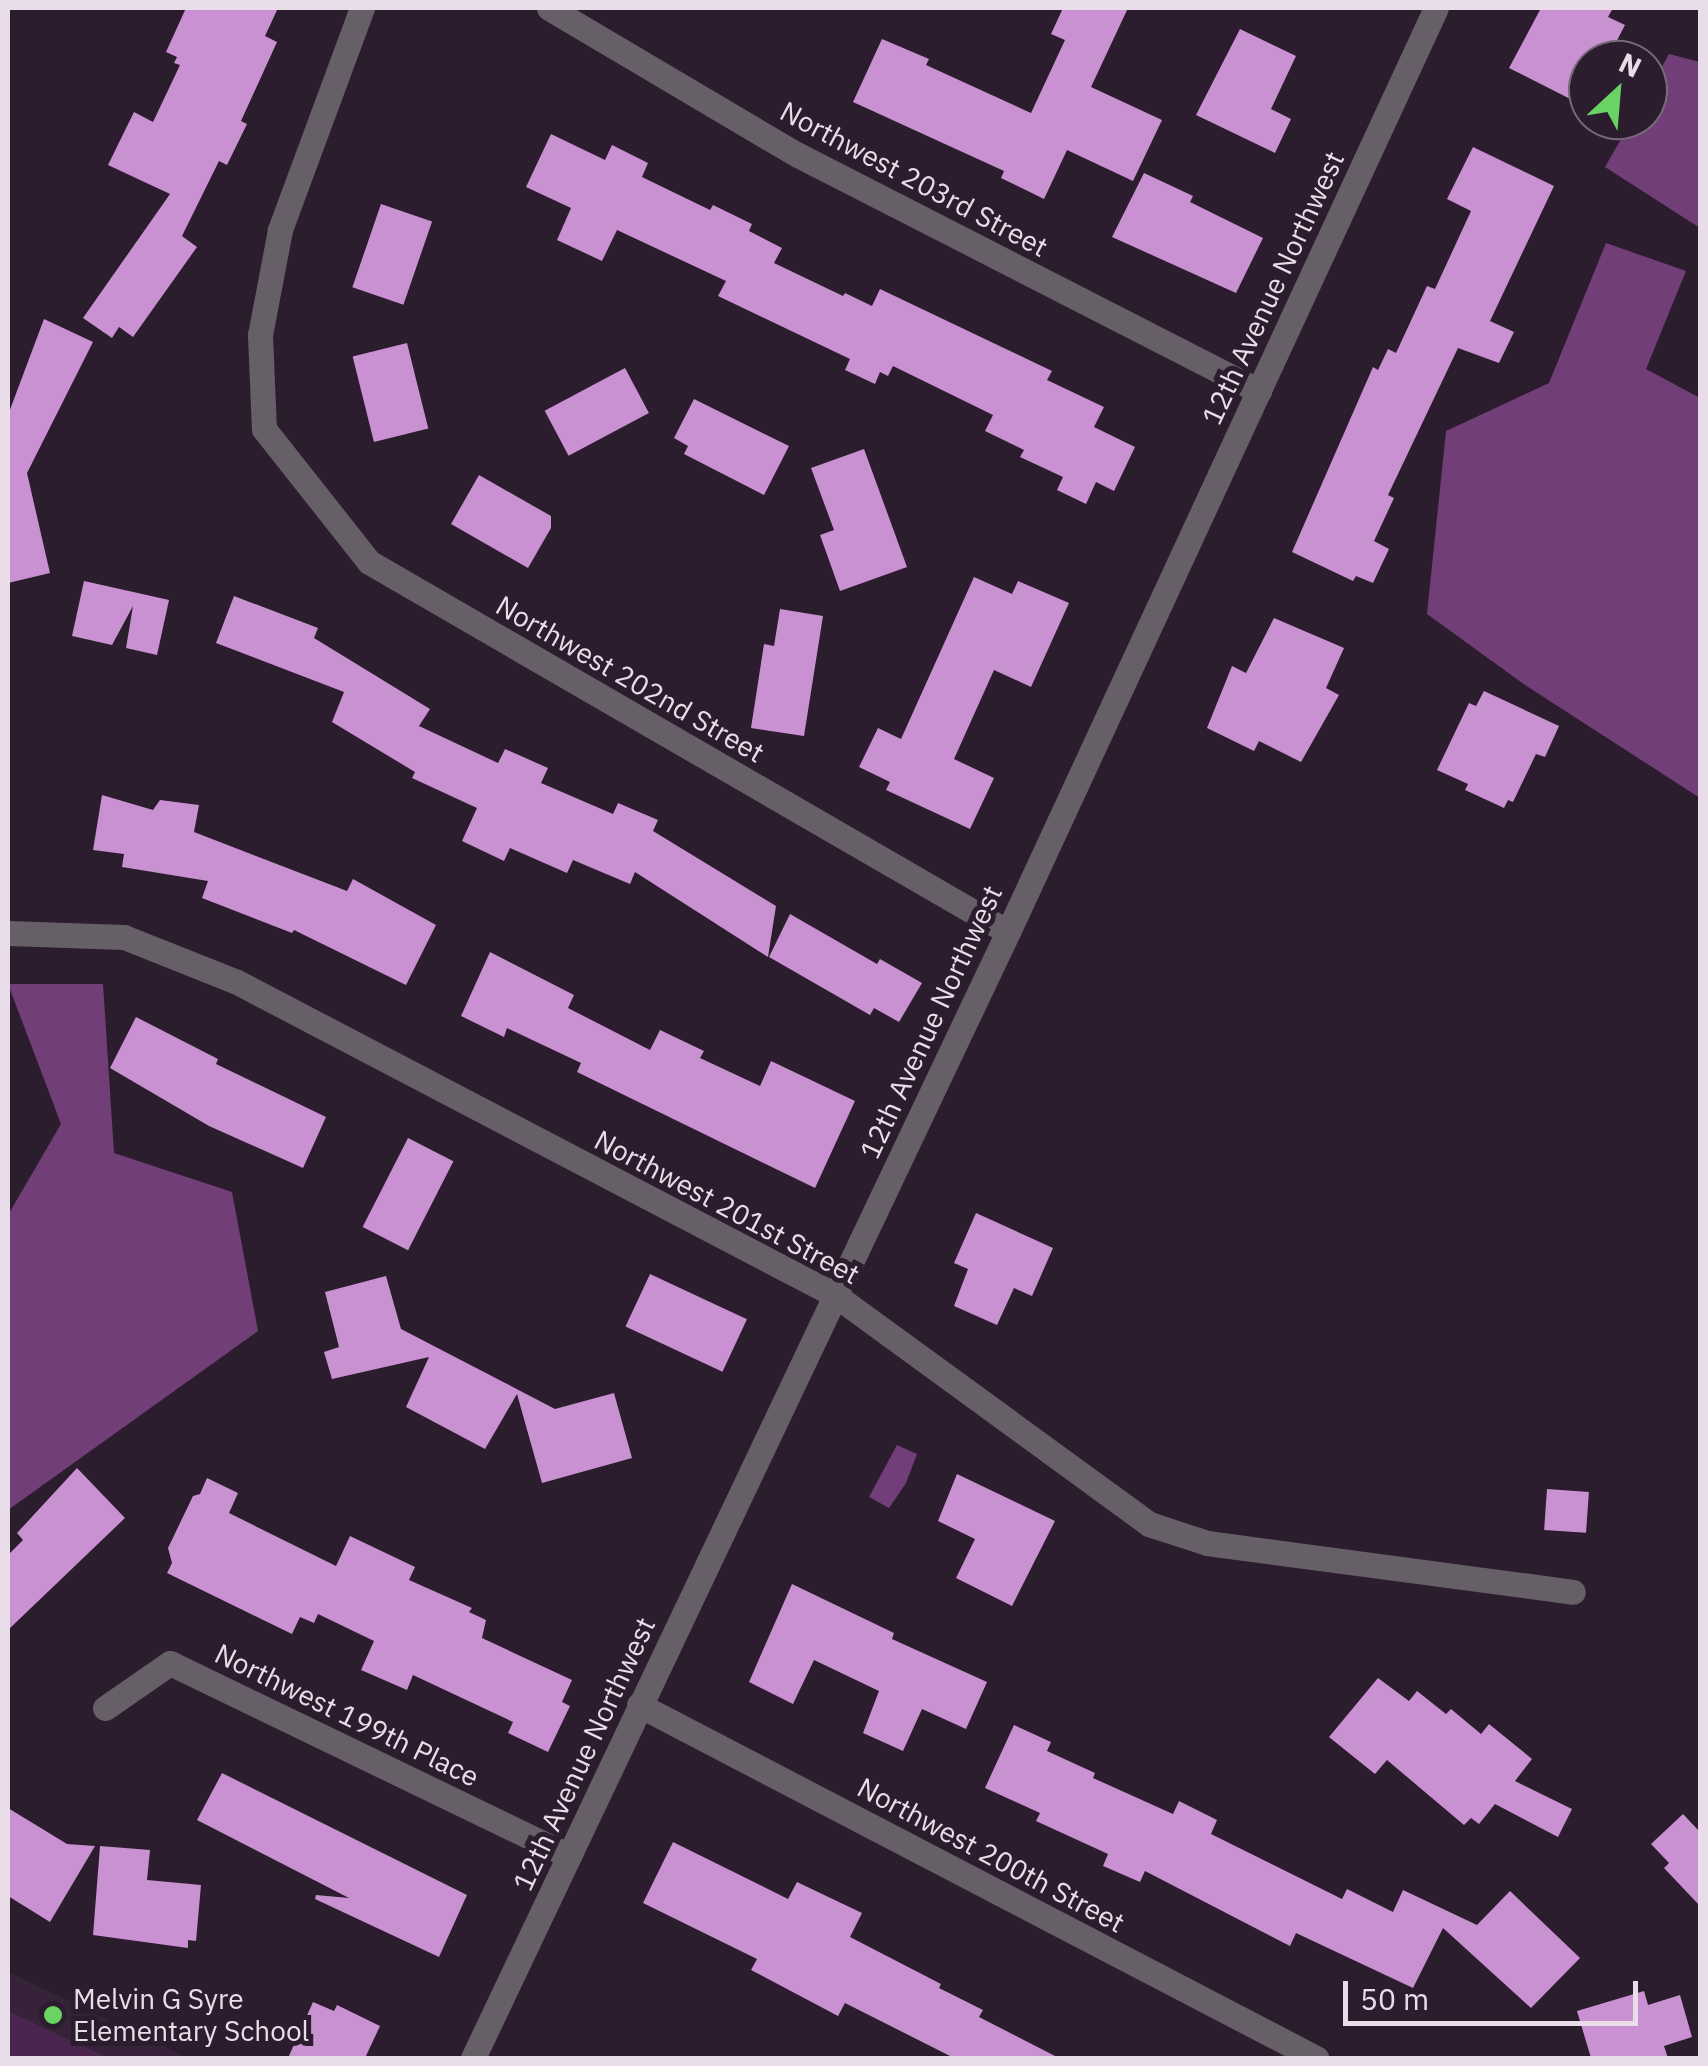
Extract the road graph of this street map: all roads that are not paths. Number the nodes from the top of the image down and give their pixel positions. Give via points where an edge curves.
1 (362, 8) edge
2 (550, 8) edge
3 (1436, 8) edge
4 (1259, 391) junction
5 (1008, 932) junction
6 (8, 933) edge
7 (834, 1295) junction
8 (1572, 1592) dead end
9 (639, 1705) junction
10 (105, 1708) dead end
11 (569, 1856) junction
12 (473, 2058) edge
13 (1316, 2058) edge

1 - 5 street, Northwest 202nd Street via 280,230 260,335 264,430 369,562
2 - 4 street, Northwest 203rd Street via 798,154
3 - 4 street, 12th Avenue Northwest
4 - 5 street, 12th Avenue Northwest
5 - 7 street, 12th Avenue Northwest
6 - 7 street, Northwest 201st Street via 124,937 238,982
7 - 8 street, Northwest 201st Street via 1148,1524 1207,1543
7 - 9 street, 12th Avenue Northwest
9 - 11 street, 12th Avenue Northwest
9 - 13 street, Northwest 200th Street
10 - 11 street, Northwest 199th Place via 170,1662
11 - 12 street, 12th Avenue Northwest

